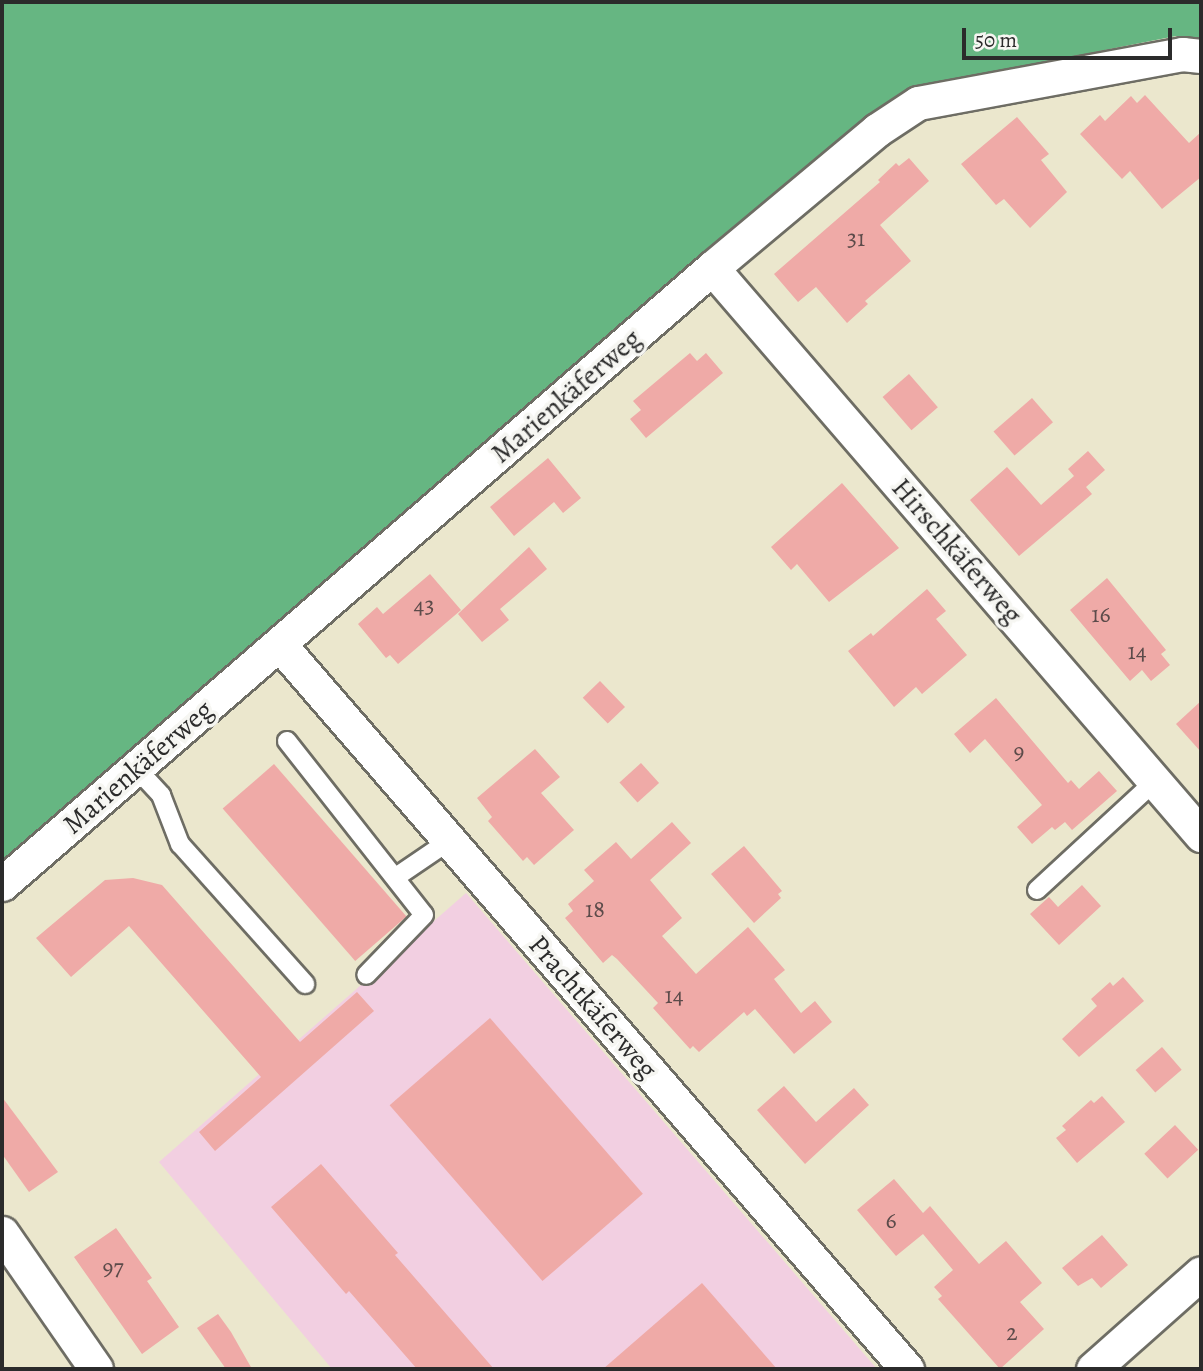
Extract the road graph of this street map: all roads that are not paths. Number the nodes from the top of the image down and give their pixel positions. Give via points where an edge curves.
1 (1201, 56) edge
2 (712, 268) junction
3 (280, 645) junction
4 (287, 741) dead end
5 (136, 768) junction
6 (1155, 781) junction
7 (1201, 835) edge
8 (449, 841) junction
9 (396, 877) junction
10 (2, 884) edge
11 (1037, 890) dead end
12 (366, 975) dead end
13 (305, 984) dead end
14 (2, 1233) edge
15 (1201, 1273) edge
16 (96, 1369) edge
17 (907, 1369) edge
18 (1093, 1369) edge

1 - 2 street, Marienkäferweg via 1182,54 918,103 877,130
2 - 3 street, Marienkäferweg
2 - 6 street, Hirschkäferweg
3 - 5 street, Marienkäferweg
3 - 8 street, Prachtkäferweg
4 - 9 lane
5 - 10 street, Marienkäferweg
5 - 13 lane via 161,795 180,844
6 - 7 street, Hirschkäferweg
6 - 11 lane
8 - 9 lane
8 - 17 street, Prachtkäferweg
9 - 12 lane via 424,915
14 - 16 street
15 - 18 street

